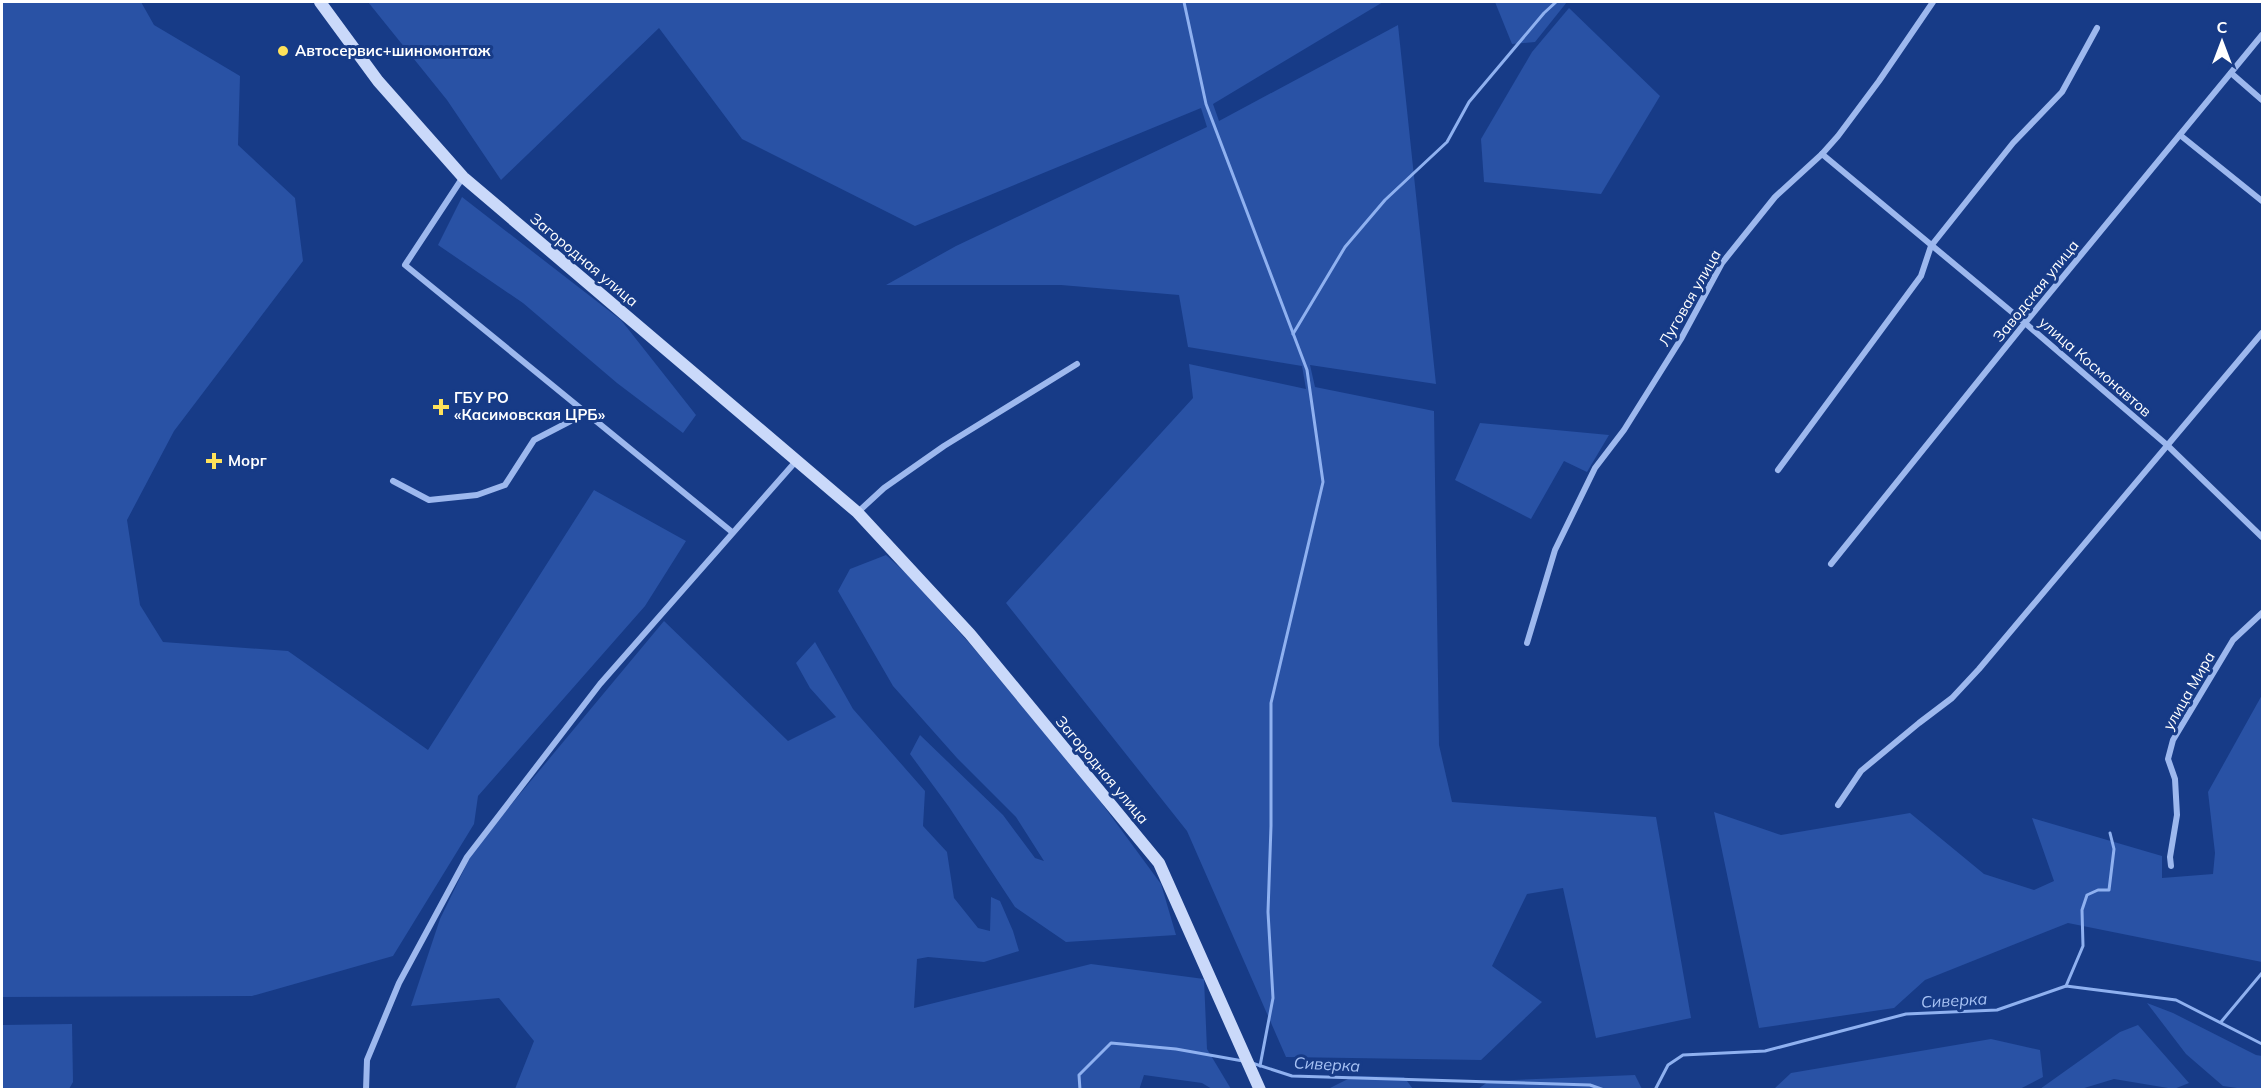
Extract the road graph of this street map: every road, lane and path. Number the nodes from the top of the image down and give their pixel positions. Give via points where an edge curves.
1 (320, 2) edge
2 (1933, 2) edge
3 (2097, 28) dead end
4 (2262, 35) edge
5 (2231, 73) junction
6 (2262, 100) edge
7 (2180, 135) junction
8 (1822, 154) junction
9 (463, 177) junction
10 (2262, 201) edge
11 (1931, 246) junction
12 (2025, 322) junction
13 (2262, 333) edge
14 (1077, 364) dead end
15 (586, 413) junction
16 (2167, 445) junction
17 (797, 459) junction
18 (1778, 470) dead end
19 (393, 481) dead end
20 (857, 512) junction
21 (732, 532) junction
22 (2262, 537) edge
23 (1832, 564) dead end
24 (2262, 613) edge
25 (1527, 643) dead end
26 (1838, 805) dead end
27 (2171, 866) dead end
28 (366, 1089) edge
29 (1260, 1089) edge

1 - 9 main road, Загородная улица via 378,81
2 - 8 street, Луговая улица
3 - 11 street via 2062,92 2013,143
4 - 5 street, Заводская улица
5 - 6 street
5 - 7 street, Заводская улица
7 - 10 street
7 - 12 street, Заводская улица
8 - 11 street, улица Космонавтов
8 - 25 street, Луговая улица via 1775,197 1722,263 1681,339 1624,430 1595,468 1555,550
9 - 15 street via 405,265
9 - 17 main road, Загородная улица
11 - 12 street, улица Космонавтов
11 - 18 street via 1921,276
12 - 16 street, улица Космонавтов
12 - 23 street, Заводская улица
13 - 16 street
14 - 20 street via 944,446
15 - 19 street via 534,440 504,485 477,495 429,500
15 - 21 street
16 - 22 street, улица Космонавтов
16 - 26 street via 1953,698 1862,771
17 - 20 main road, Загородная улица
17 - 21 street
20 - 29 main road, Загородная улица via 970,634 1159,862
21 - 28 street via 600,684 467,857 399,983 367,1059
24 - 27 street, улица Мира via 2232,640 2173,740 2168,759 2175,779 2177,815

